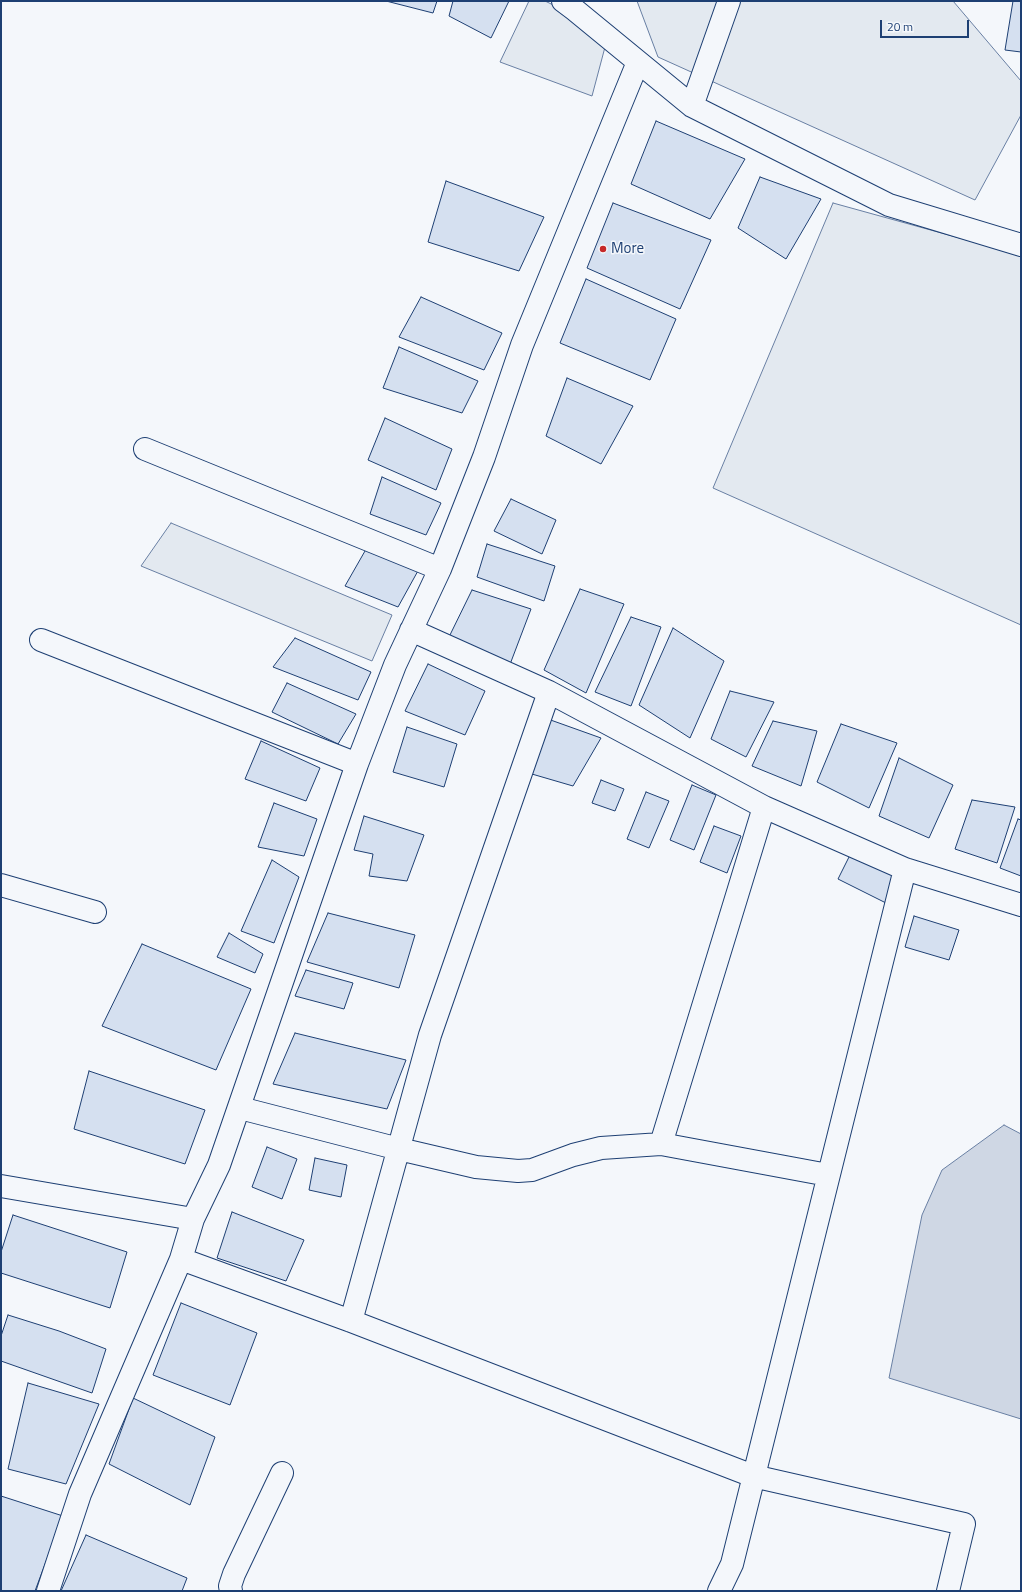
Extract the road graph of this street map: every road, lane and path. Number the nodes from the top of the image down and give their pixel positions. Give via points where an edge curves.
1 (562, 1) edge
2 (729, 1) edge
3 (638, 62) junction
4 (692, 106) junction
5 (1021, 245) edge
6 (145, 449) dead end
7 (440, 569) junction
8 (411, 630) junction
9 (41, 640) dead end
10 (549, 692) junction
11 (357, 764) junction
12 (764, 806) junction
13 (905, 869) junction
14 (1, 885) edge
15 (1021, 905) edge
16 (95, 912) dead end
17 (240, 1108) junction
18 (661, 1144) junction
19 (399, 1149) junction
20 (828, 1175) junction
21 (1, 1186) edge
22 (193, 1219) junction
23 (181, 1259) junction
24 (351, 1321) junction
25 (282, 1472) dead end
26 (753, 1476) junction
27 (48, 1591) edge
28 (231, 1591) edge
29 (719, 1591) edge
30 (948, 1591) edge

1 - 3 street
2 - 4 street
3 - 4 street
3 - 7 street via 522,345 484,456
4 - 5 street via 889,205
6 - 7 street
7 - 8 street
8 - 10 street
8 - 11 street
9 - 11 street
10 - 12 street
10 - 19 street via 430,1035
11 - 17 street
12 - 13 street
12 - 18 street
13 - 15 street
13 - 20 street
14 - 16 street
17 - 19 street
17 - 22 street via 219,1165
18 - 19 street via 601,1148 532,1170 518,1171 476,1167
18 - 20 street
19 - 24 street
20 - 26 street
21 - 22 street
22 - 23 street
23 - 24 street
23 - 27 street via 80,1494
24 - 26 street
25 - 28 street via 234,1574
26 - 29 street via 732,1564
26 - 30 street via 964,1524

